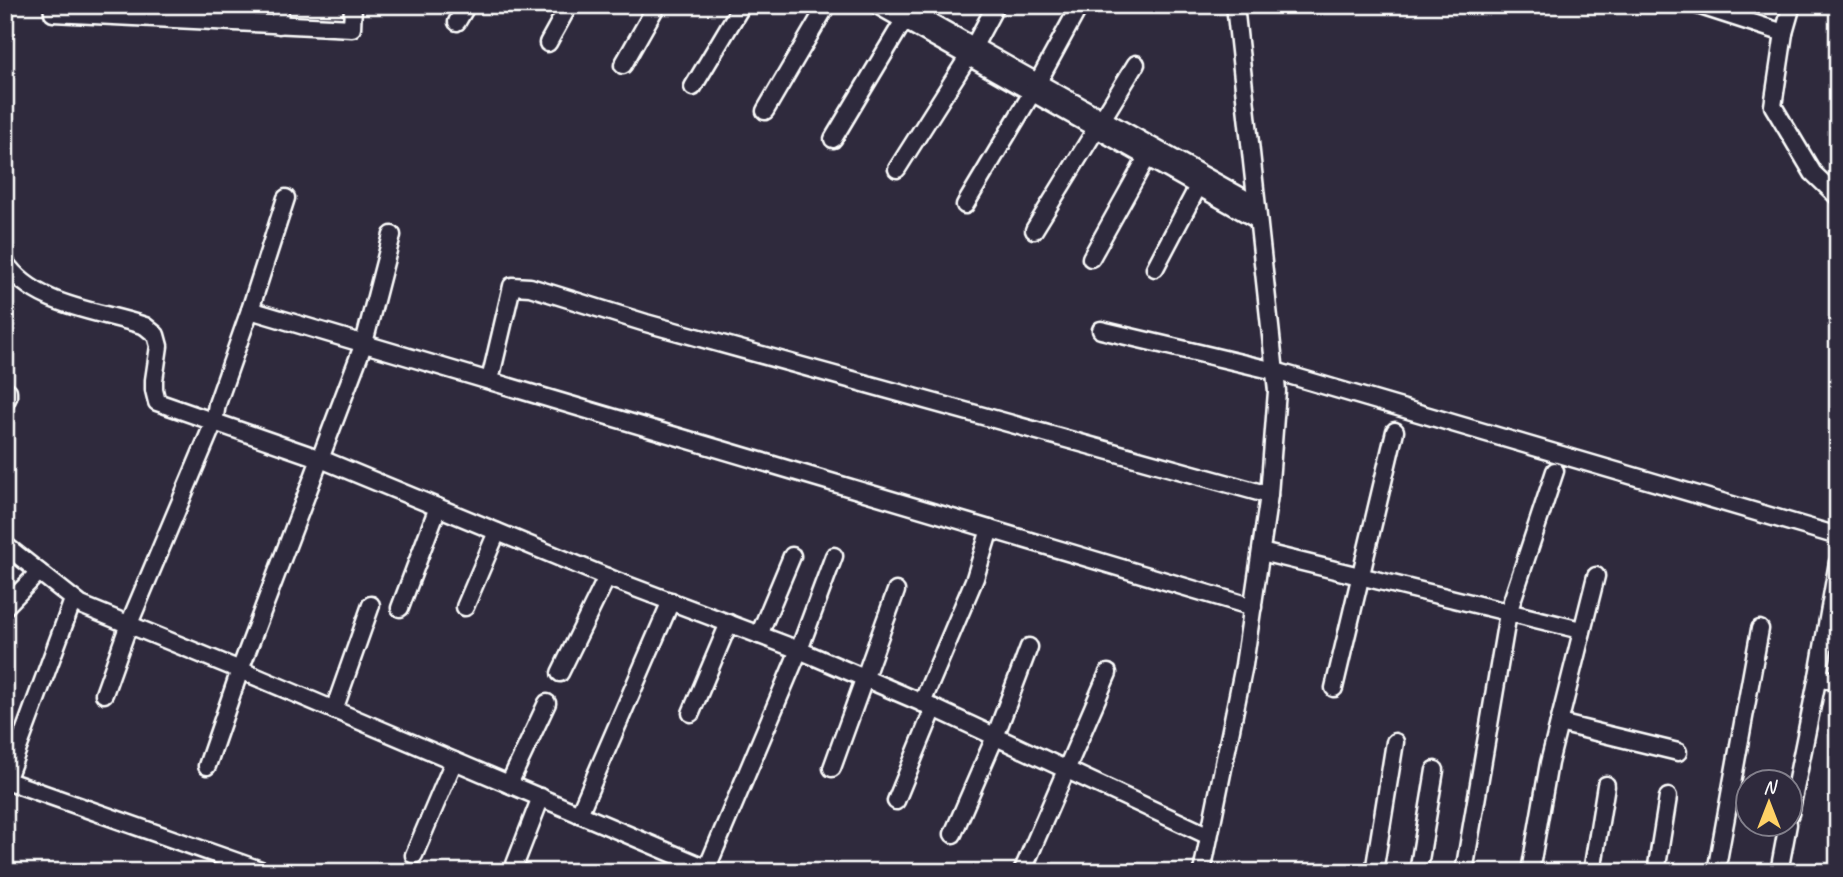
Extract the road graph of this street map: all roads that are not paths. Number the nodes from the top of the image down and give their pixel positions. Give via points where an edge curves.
1 (52, 5) edge
2 (281, 5) edge
3 (353, 5) edge
4 (467, 5) edge
5 (569, 5) edge
6 (657, 5) edge
7 (742, 5) edge
8 (827, 5) edge
9 (877, 5) edge
10 (996, 5) edge
11 (1080, 5) edge
12 (1235, 5) edge
13 (1697, 5) edge
14 (1792, 5) edge
15 (907, 10) edge
16 (125, 11) edge
17 (204, 13) edge
18 (457, 22) dead end
19 (279, 25) junction
20 (1784, 33) junction
21 (548, 43) dead end
22 (971, 51) junction
23 (1136, 64) dead end
24 (623, 65) dead end
25 (693, 87) dead end
26 (1035, 88) junction
27 (765, 111) dead end
28 (1099, 123) junction
29 (833, 139) dead end
30 (1150, 152) junction
31 (897, 169) dead end
32 (1200, 181) junction
33 (1838, 197) edge
34 (286, 198) dead end
35 (965, 205) dead end
36 (1257, 212) junction
37 (1034, 230) dead end
38 (392, 235) dead end
39 (1091, 258) dead end
40 (5, 262) edge
41 (1155, 268) dead end
42 (250, 310) junction
43 (1101, 330) dead end
44 (364, 343) junction
45 (1275, 371) junction
46 (489, 380) junction
47 (5, 389) edge
48 (5, 403) edge
49 (214, 422) junction
50 (1395, 431) dead end
51 (321, 459) junction
52 (1555, 471) dead end
53 (1269, 495) junction
54 (438, 507) junction
55 (990, 529) junction
56 (497, 532) junction
57 (1838, 536) edge
58 (5, 545) edge
59 (1261, 552) junction
60 (792, 556) dead end
61 (834, 556) dead end
62 (1838, 562) edge
63 (39, 572) junction
64 (1596, 576) dead end
65 (607, 577) junction
66 (1361, 577) junction
67 (897, 590) dead end
68 (73, 600) junction
69 (671, 601) junction
70 (371, 605) dead end
71 (5, 607) edge
72 (465, 607) dead end
73 (1252, 607) junction
74 (400, 608) dead end
75 (1508, 613) junction
76 (729, 623) junction
77 (130, 624) junction
78 (1760, 629) dead end
79 (1581, 630) junction
80 (760, 635) junction
81 (1028, 647) dead end
82 (799, 650) junction
83 (240, 670) junction
84 (560, 673) dead end
85 (1108, 673) dead end
86 (1818, 676) junction
87 (864, 678) junction
88 (1838, 683) edge
89 (1334, 688) dead end
90 (104, 694) dead end
91 (547, 703) dead end
92 (928, 705) junction
93 (334, 710) junction
94 (691, 713) dead end
95 (1559, 723) junction
96 (995, 737) junction
97 (1395, 742) dead end
98 (1678, 752) dead end
99 (454, 761) junction
100 (206, 766) dead end
101 (832, 768) dead end
102 (1799, 768) edge
103 (1066, 769) junction
104 (1435, 771) dead end
105 (6, 780) edge
106 (509, 784) junction
107 (1606, 785) dead end
108 (541, 797) junction
109 (1668, 797) dead end
110 (896, 802) dead end
111 (579, 814) junction
112 (953, 834) dead end
113 (1209, 836) junction
114 (1785, 838) edge
115 (414, 855) dead end
116 (687, 866) edge
117 (711, 870) edge
118 (265, 872) edge
119 (512, 872) edge
120 (1022, 872) edge
121 (1202, 872) edge
122 (1374, 872) edge
123 (1418, 872) edge
124 (1464, 872) edge
125 (1530, 872) edge
126 (1592, 872) edge
127 (1656, 872) edge
128 (1716, 872) edge
129 (1779, 872) edge

1 - 16 street via 53,13
2 - 19 street
3 - 19 street via 352,28
4 - 18 street
5 - 21 street
6 - 24 street
7 - 25 street
8 - 27 street
9 - 15 street
10 - 22 street
11 - 26 street
12 - 36 street
13 - 20 street
14 - 20 street
15 - 22 street
15 - 29 street
16 - 17 street
17 - 19 street
20 - 33 street via 1773,106 1813,173
22 - 26 street
22 - 31 street
23 - 28 street
26 - 28 street
26 - 35 street
28 - 30 street
28 - 37 street
30 - 32 street
30 - 39 street
32 - 36 street
32 - 41 street
34 - 42 street
36 - 45 street
38 - 44 street
40 - 49 street via 38,292 145,326 156,335 159,346 154,380 157,402
42 - 44 street
42 - 49 street via 216,404
43 - 45 street
44 - 46 street
44 - 51 street
45 - 53 street
45 - 57 street
46 - 53 street via 512,286 530,287
46 - 55 street
47 - 48 street
49 - 51 street
49 - 77 street
50 - 66 street
51 - 54 street
51 - 83 street
52 - 75 street
53 - 59 street
54 - 56 street
54 - 74 street
55 - 73 street
55 - 92 street
56 - 65 street
56 - 72 street
58 - 63 street
59 - 66 street
59 - 73 street
60 - 80 street
61 - 82 street
62 - 86 street
63 - 68 street
63 - 71 street
64 - 79 street
65 - 69 street
65 - 84 street
66 - 75 street
66 - 89 street
67 - 87 street
68 - 77 street
68 - 105 street
69 - 76 street
69 - 111 street
70 - 93 street
73 - 113 street
75 - 79 street
75 - 124 street
76 - 80 street
76 - 94 street
77 - 83 street
77 - 90 street
78 - 128 street
79 - 95 street
80 - 82 street
81 - 96 street
82 - 87 street
82 - 117 street
83 - 93 street
83 - 100 street
85 - 103 street
86 - 88 street
86 - 102 street
87 - 92 street
87 - 101 street
91 - 106 street
92 - 96 street
92 - 110 street
93 - 99 street
95 - 98 street
95 - 125 street
96 - 103 street
96 - 112 street
97 - 122 street
99 - 106 street
99 - 115 street
103 - 113 street
103 - 120 street
104 - 123 street
105 - 118 street
106 - 108 street
107 - 126 street
108 - 111 street
108 - 119 street
109 - 127 street
111 - 116 street
113 - 121 street
114 - 129 street
116 - 117 street

